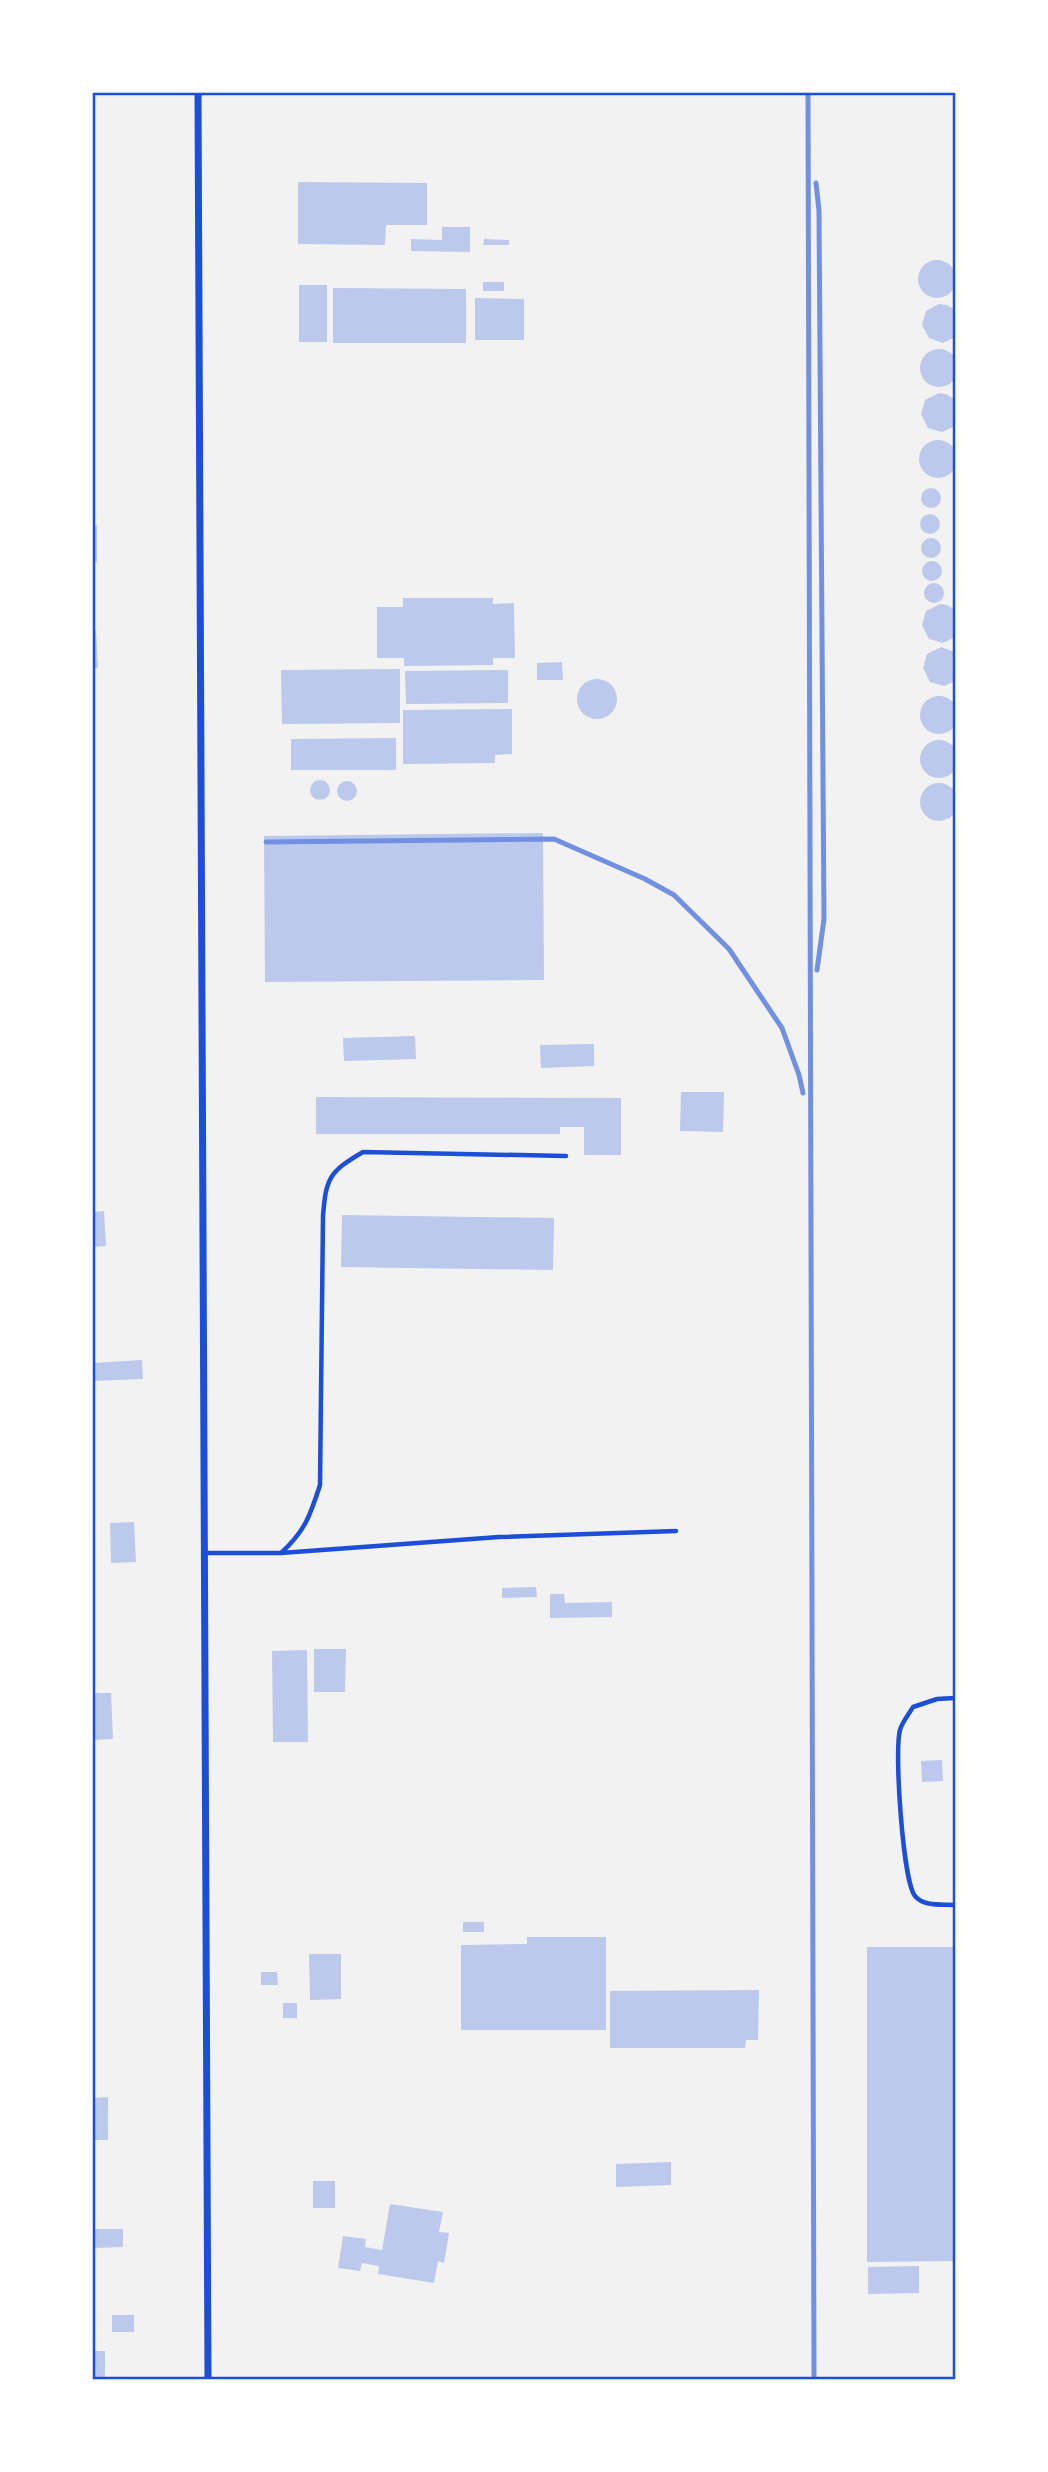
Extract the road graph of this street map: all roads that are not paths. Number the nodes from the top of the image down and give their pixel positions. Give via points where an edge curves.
1 (198, 93) edge
2 (566, 1156) dead end
3 (676, 1531) dead end
4 (203, 1553) junction
5 (281, 1553) junction
6 (955, 1698) edge
7 (955, 1905) edge
8 (208, 2379) edge

1 - 4 street
2 - 5 lane via 363,1152 342,1164 326,1184 320,1485 299,1537
3 - 5 lane via 499,1537
4 - 5 lane
4 - 8 street
6 - 7 lane via 914,1707 900,1730 898,1775 914,1895 927,1904

